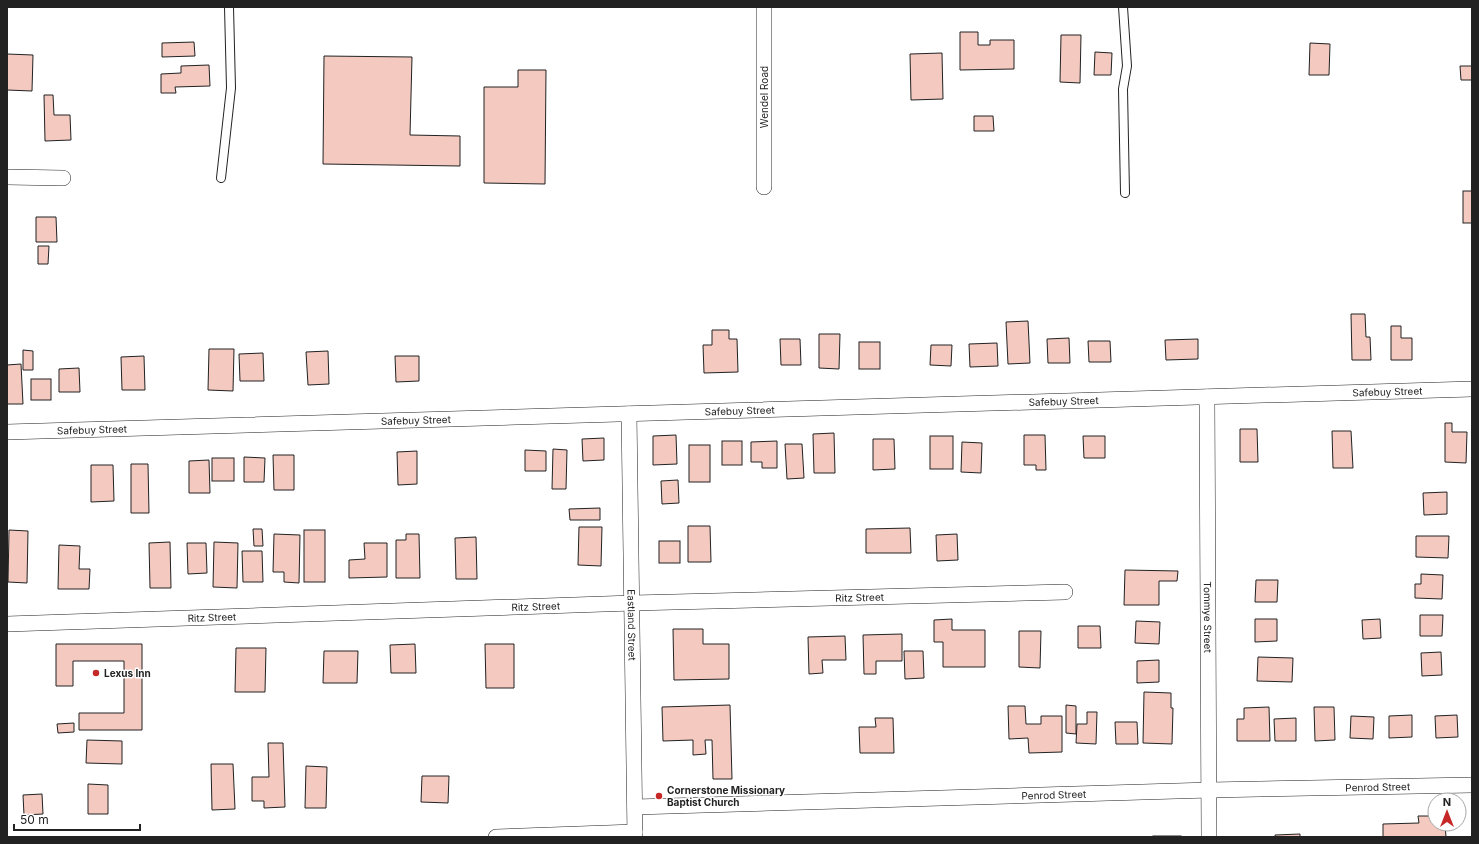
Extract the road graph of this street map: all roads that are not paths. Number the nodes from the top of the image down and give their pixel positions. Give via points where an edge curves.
1 (229, 7) edge
2 (764, 7) edge
3 (1124, 7) edge
4 (7, 177) edge
5 (63, 178) dead end
6 (221, 178) dead end
7 (764, 187) dead end
8 (1125, 193) dead end
9 (1472, 390) edge
10 (1207, 397) junction
11 (629, 414) junction
12 (7, 432) edge
13 (1065, 592) dead end
14 (633, 603) junction
15 (7, 624) edge
16 (1472, 785) edge
17 (1210, 790) junction
18 (636, 807) junction
19 (635, 835) edge
20 (496, 837) edge
21 (1209, 837) edge

1 - 6 lane via 231,88
2 - 7 street, Wendel Road
3 - 8 lane via 1127,66 1123,89
4 - 5 street
9 - 10 street, Safebuy Street
10 - 11 street, Safebuy Street
10 - 17 street, Tommye Street
11 - 12 street, Safebuy Street
11 - 14 street, Eastland Street
13 - 14 street, Ritz Street
14 - 15 street, Ritz Street
14 - 18 street, Eastland Street
16 - 17 street, Penrod Street
17 - 18 street, Penrod Street
17 - 21 street, Tommye Street
18 - 19 street, Eastland Street
19 - 20 street

